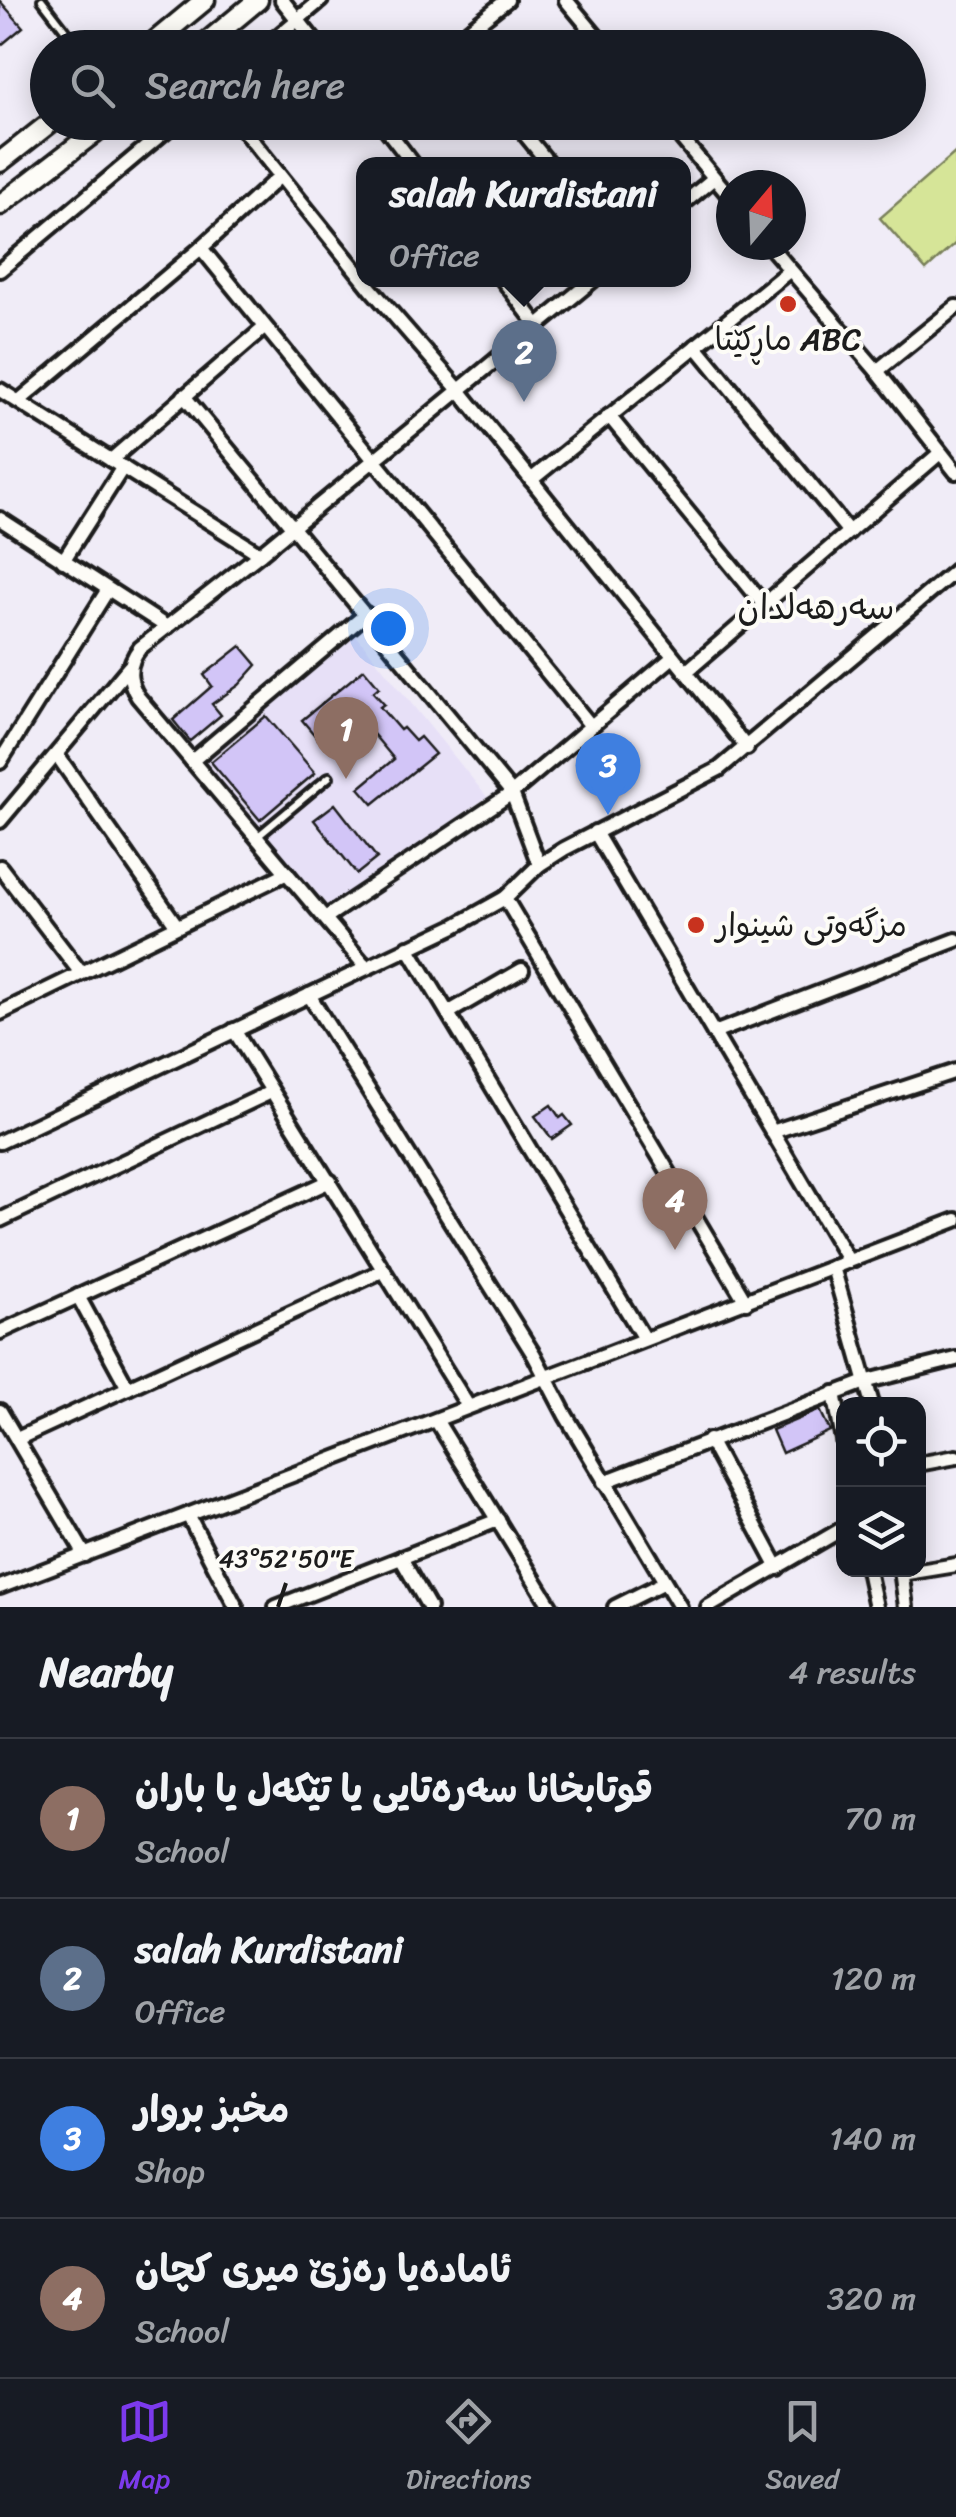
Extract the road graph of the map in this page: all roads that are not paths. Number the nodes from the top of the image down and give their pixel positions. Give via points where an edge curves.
1 (42, 0) edge
2 (186, 0) edge
3 (206, 0) edge
4 (258, 0) edge
5 (282, 0) edge
6 (321, 0) edge
7 (508, 0) edge
8 (566, 0) edge
9 (297, 19) junction
10 (178, 22) junction
11 (65, 30) edge
12 (168, 30) edge
13 (222, 30) edge
14 (284, 30) edge
15 (306, 30) edge
16 (470, 30) edge
17 (591, 30) edge
18 (30, 138) edge
19 (85, 140) edge
20 (155, 140) edge
21 (252, 140) edge
22 (683, 140) edge
23 (0, 162) edge
24 (280, 176) junction
25 (714, 178) junction
26 (716, 180) edge
27 (691, 197) edge
28 (0, 205) edge
29 (202, 248) junction
30 (782, 260) edge
31 (356, 267) edge
32 (0, 270) edge
33 (790, 270) junction
34 (373, 287) edge
35 (507, 287) edge
36 (585, 287) edge
37 (956, 306) edge
38 (538, 326) junction
39 (264, 328) junction
40 (696, 346) junction
41 (877, 371) junction
42 (0, 390) edge
43 (459, 390) junction
44 (184, 396) junction
45 (18, 402) junction
46 (609, 416) junction
47 (940, 453) junction
48 (375, 458) junction
49 (117, 464) junction
50 (956, 472) edge
51 (531, 480) junction
52 (2, 524) edge
53 (294, 526) junction
54 (850, 532) junction
55 (260, 554) junction
56 (63, 561) junction
57 (956, 570) edge
58 (108, 591) junction
59 (764, 605) junction
60 (366, 614) junction
61 (166, 627) junction
62 (673, 656) junction
63 (129, 667) junction
64 (686, 672) junction
65 (591, 726) junction
66 (747, 748) junction
67 (56, 755) junction
68 (192, 761) junction
69 (0, 762) edge
70 (329, 777) dead end
71 (512, 793) junction
72 (0, 821) edge
73 (595, 832) junction
74 (257, 838) junction
75 (539, 865) junction
76 (0, 867) edge
77 (287, 873) junction
78 (505, 898) junction
79 (325, 918) junction
80 (177, 926) junction
81 (956, 940) edge
82 (408, 946) junction
83 (366, 967) junction
84 (522, 970) dead end
85 (81, 974) junction
86 (309, 995) junction
87 (0, 1013) edge
88 (448, 1014) junction
89 (234, 1030) junction
90 (714, 1033) junction
91 (956, 1071) edge
92 (271, 1092) junction
93 (772, 1132) junction
94 (0, 1142) edge
95 (330, 1181) junction
96 (0, 1220) edge
97 (956, 1220) edge
98 (848, 1260) junction
99 (834, 1266) junction
100 (384, 1270) junction
101 (78, 1296) junction
102 (746, 1302) junction
103 (0, 1332) edge
104 (644, 1339) junction
105 (956, 1359) edge
106 (544, 1379) junction
107 (868, 1381) junction
108 (128, 1388) junction
109 (834, 1393) junction
110 (871, 1397) edge
111 (836, 1403) edge
112 (468, 1406) junction
113 (0, 1411) edge
114 (436, 1420) junction
115 (17, 1439) junction
116 (710, 1440) junction
117 (956, 1457) edge
118 (926, 1463) edge
119 (604, 1482) junction
120 (188, 1516) junction
121 (498, 1520) junction
122 (836, 1533) edge
123 (86, 1554) junction
124 (401, 1558) junction
125 (956, 1564) edge
126 (778, 1568) junction
127 (926, 1568) edge
128 (870, 1577) edge
129 (902, 1577) edge
130 (664, 1582) junction
131 (0, 1588) edge
132 (309, 1601) edge
133 (236, 1607) edge
134 (276, 1607) edge
135 (429, 1607) edge
136 (551, 1607) edge
137 (615, 1607) edge
138 (680, 1607) edge
139 (708, 1607) edge
140 (876, 1607) edge
141 (906, 1607) edge

1 - 11 lane
2 - 10 lane
3 - 10 main road
4 - 13 main road
5 - 9 street
6 - 9 street
7 - 16 street
8 - 17 street
9 - 14 street
9 - 15 street
10 - 12 main road
18 - 23 main road
19 - 28 main road
20 - 32 street
21 - 24 street
22 - 25 street
24 - 29 street
24 - 31 street
25 - 26 street
25 - 27 street
29 - 39 street
29 - 45 street
30 - 33 street
33 - 40 street
33 - 41 street
34 - 43 street
35 - 38 street
36 - 38 street
37 - 41 street
38 - 43 street
39 - 44 street
39 - 48 street
40 - 46 street
40 - 54 street
41 - 47 street
42 - 45 street
43 - 48 street
43 - 51 street
44 - 49 street
44 - 53 street
45 - 49 street
46 - 51 street
46 - 59 street
47 - 50 street
47 - 54 street
48 - 53 street
48 - 65 street
49 - 55 street
49 - 56 street
51 - 62 street
52 - 56 street
53 - 55 street
53 - 60 street
54 - 59 street
55 - 61 street
56 - 58 street
57 - 66 street
58 - 61 street
58 - 69 street
59 - 64 street
60 - 68 street
60 - 71 street
61 - 63 street
62 - 64 street
62 - 65 street
63 - 67 street
63 - 68 street via 138,697
64 - 66 street
65 - 71 street
66 - 73 street
67 - 72 street
67 - 80 street
68 - 74 street
70 - 74 lane
71 - 75 street
71 - 79 street
73 - 75 street
73 - 90 street
74 - 77 street
75 - 78 street
76 - 85 street
77 - 79 street
77 - 80 street
78 - 82 street
78 - 102 street
79 - 83 street
80 - 85 street
81 - 90 street
82 - 83 street
82 - 88 street
83 - 86 street
84 - 88 street
85 - 87 street
86 - 89 street
86 - 106 street
88 - 104 street
89 - 92 street
89 - 94 street
90 - 93 street
91 - 93 street
92 - 95 street
92 - 96 street
93 - 98 street
95 - 100 street
95 - 101 street
97 - 98 street
98 - 99 street
99 - 102 street
99 - 107 street
100 - 108 street
100 - 112 street
101 - 103 street
101 - 108 street
102 - 104 street
104 - 106 street
105 - 107 street
106 - 112 street
106 - 119 street
107 - 109 street
107 - 110 street
108 - 115 street
109 - 111 street
109 - 116 street
112 - 114 street
113 - 115 street
114 - 120 street
114 - 121 street
115 - 123 street
116 - 119 street
116 - 126 street
117 - 118 street
119 - 130 street
120 - 123 street
120 - 133 street
121 - 124 street
121 - 136 street
122 - 126 street
123 - 131 street
124 - 132 street
124 - 135 street
125 - 127 street
126 - 139 street
128 - 140 street
129 - 141 street
130 - 137 street
130 - 138 street
132 - 134 street

